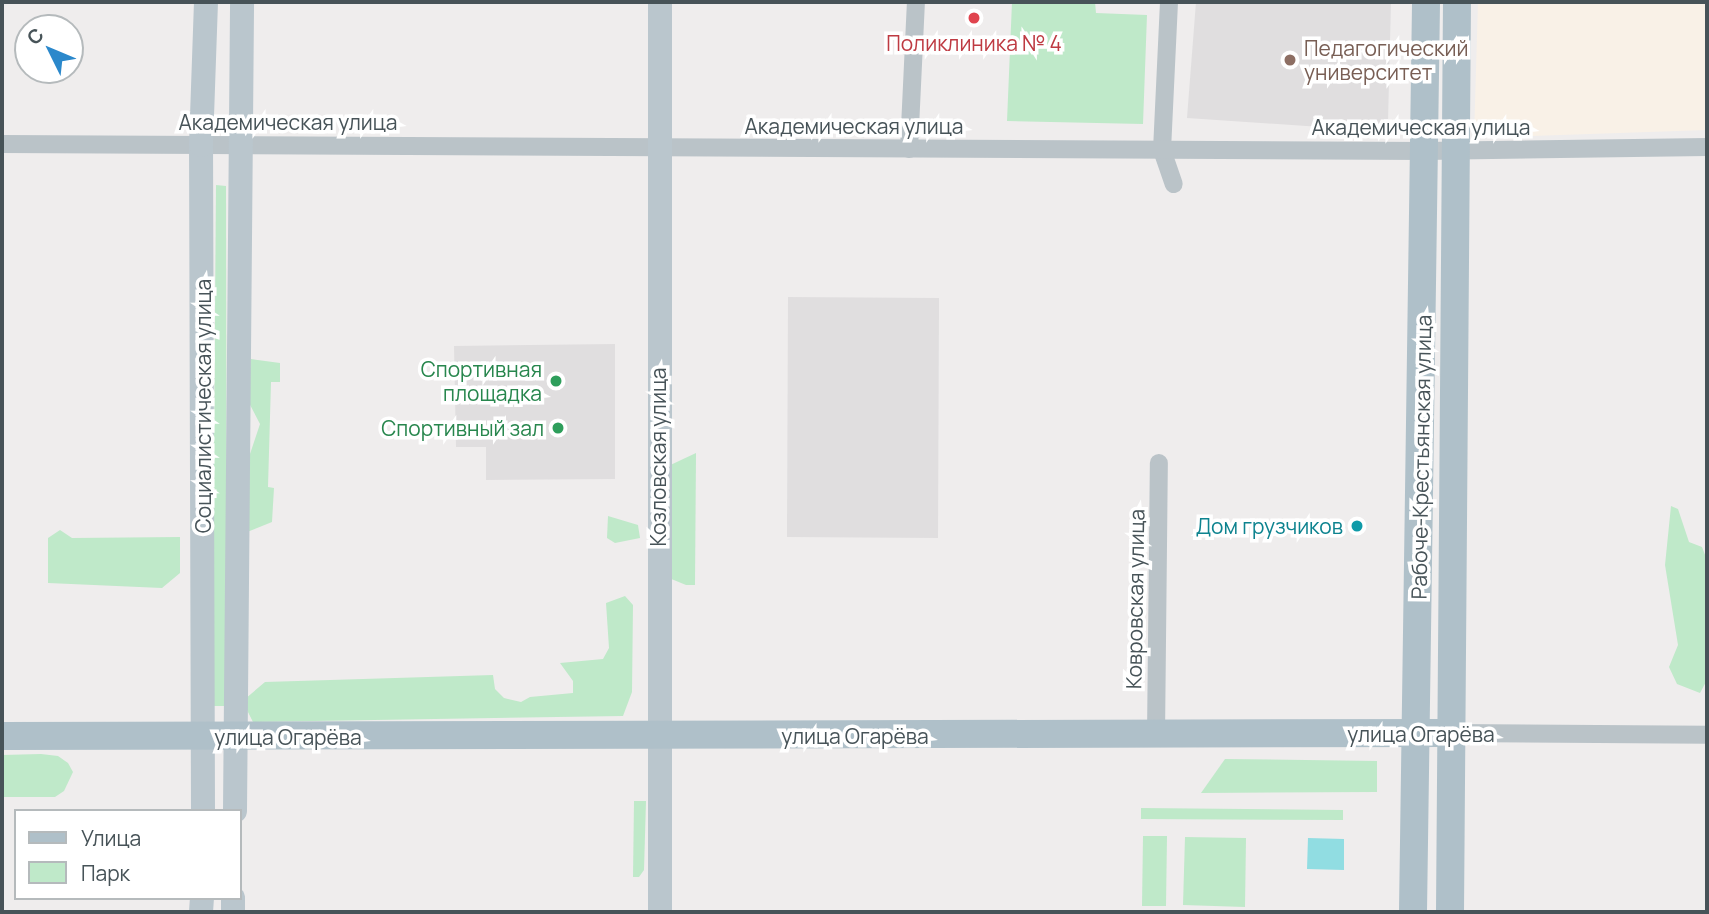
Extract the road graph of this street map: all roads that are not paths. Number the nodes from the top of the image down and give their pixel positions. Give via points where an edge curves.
1 (206, 2) edge
2 (242, 2) edge
3 (660, 2) edge
4 (916, 2) edge
5 (1170, 2) edge
6 (1426, 2) edge
7 (1457, 2) edge
8 (2, 144) edge
9 (201, 145) junction
10 (241, 145) junction
11 (1707, 147) edge
12 (659, 148) junction
13 (909, 149) junction
14 (1161, 150) junction
15 (1424, 151) junction
16 (1455, 151) junction
17 (1174, 184) dead end
18 (1159, 463) dead end
19 (1452, 733) junction
20 (1418, 734) junction
21 (2, 736) edge
22 (657, 736) junction
23 (1156, 736) junction
24 (1707, 736) edge
25 (206, 737) junction
26 (236, 737) junction
27 (204, 809) edge
28 (235, 809) edge
29 (660, 912) edge
30 (1413, 912) edge
31 (1450, 912) edge

1 - 9 street, Социалистическая улица
2 - 10 street, Социалистическая улица
3 - 12 street, Козловская улица
4 - 13 street
5 - 14 street
6 - 15 main road, Рабоче-Крестьянская улица
7 - 16 main road, Рабоче-Крестьянская улица
8 - 9 street, Академическая улица
9 - 10 street, Академическая улица
9 - 25 street, Социалистическая улица
10 - 12 street, Академическая улица
10 - 26 street, Социалистическая улица
11 - 16 street, Академическая улица
12 - 13 street, Академическая улица
12 - 22 street, Козловская улица
13 - 14 street, Академическая улица
14 - 15 street, Академическая улица
14 - 17 street
15 - 16 street, Академическая улица
15 - 20 main road, Рабоче-Крестьянская улица
16 - 19 main road, Рабоче-Крестьянская улица
18 - 23 street, Ковровская улица
19 - 20 main road, улица Огарёва
19 - 24 street, улица Огарёва
19 - 31 main road, Рабоче-Крестьянская улица
20 - 23 main road, улица Огарёва
20 - 30 main road, Рабоче-Крестьянская улица
21 - 25 main road, улица Огарёва
22 - 23 main road, улица Огарёва
22 - 26 main road, улица Огарёва
22 - 29 street, Козловская улица
25 - 26 main road, улица Огарёва
25 - 27 street, Социалистическая улица
26 - 28 street, Социалистическая улица

